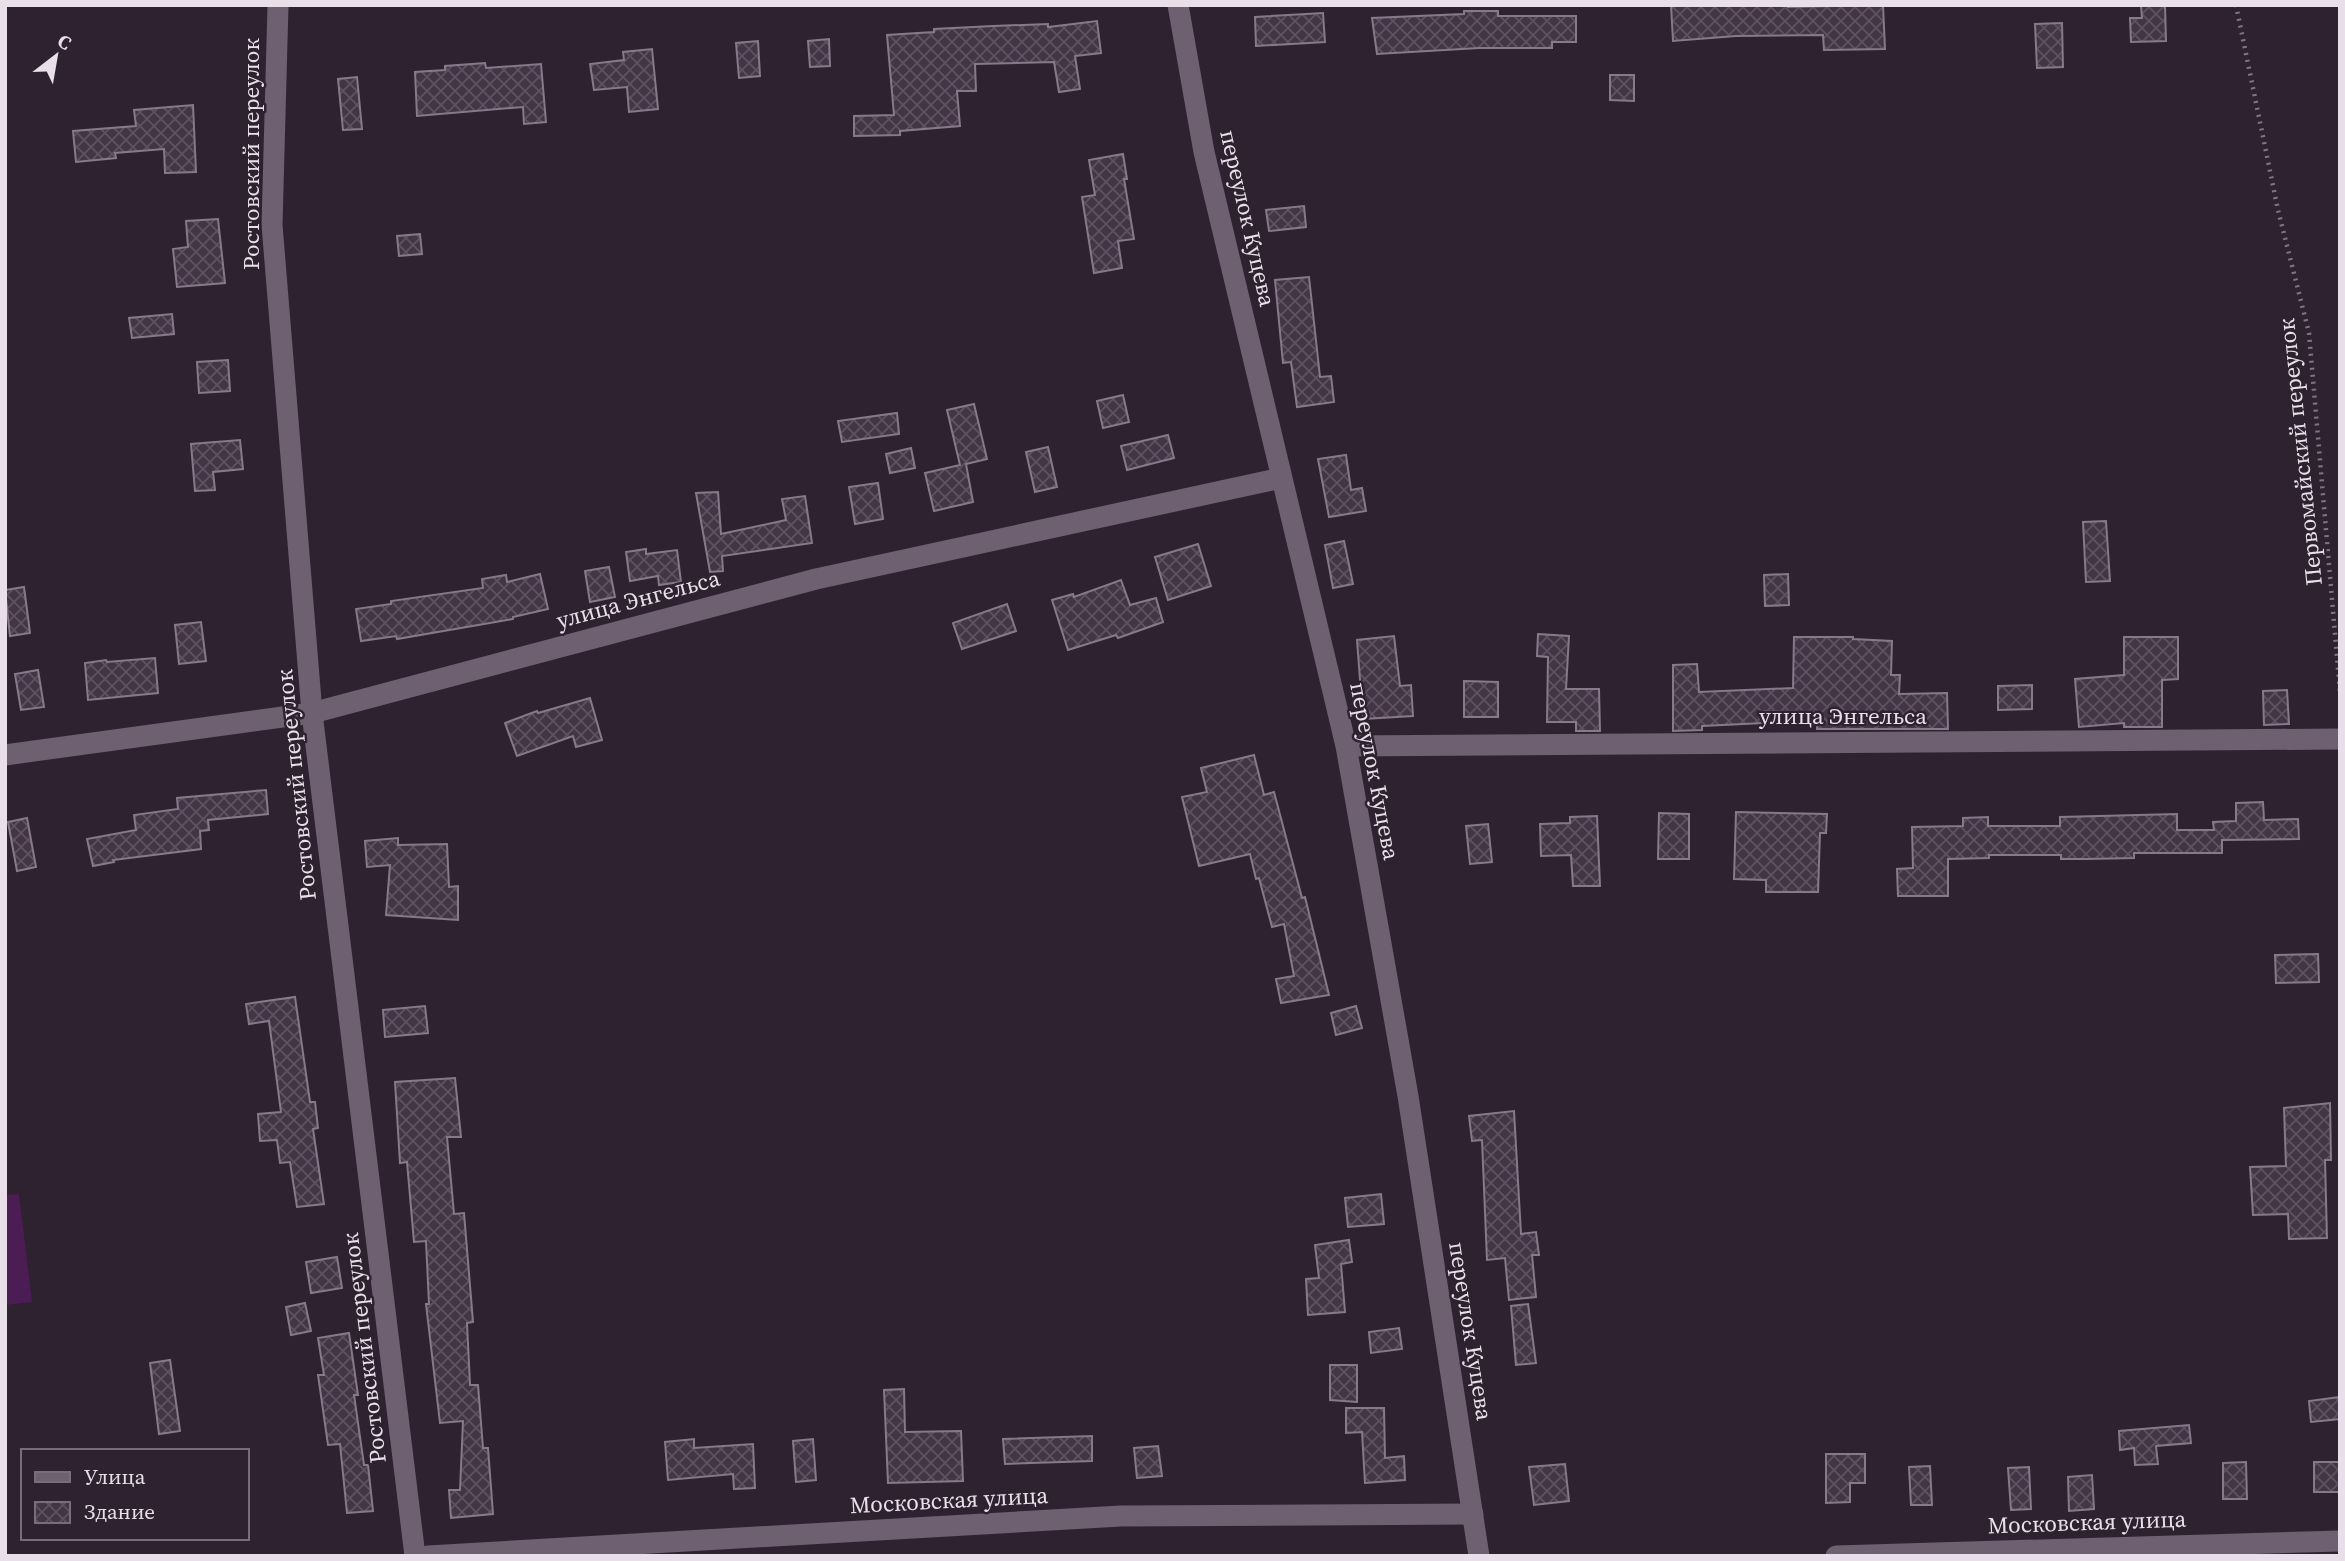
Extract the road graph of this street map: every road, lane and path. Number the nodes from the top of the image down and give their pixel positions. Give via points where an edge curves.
1 (278, 5) edge
2 (1178, 5) edge
3 (2236, 5) edge
4 (1281, 478) junction
5 (2340, 692) edge
6 (312, 712) junction
7 (2340, 739) edge
8 (1346, 746) junction
9 (5, 755) edge
10 (1474, 1514) junction
11 (2340, 1541) edge
12 (415, 1556) edge
13 (428, 1556) edge
14 (1479, 1556) edge
15 (1836, 1556) edge

1 - 6 street, Ростовский переулок via 272,225
2 - 4 street, переулок Куцева via 1204,152
3 - 5 path, Первомайский переулок via 2278,210 2309,333
4 - 6 street, улица Энгельса via 816,579
4 - 8 street, переулок Куцева
6 - 9 street, улица Энгельса
6 - 12 street, Ростовский переулок
7 - 8 street, улица Энгельса
8 - 10 street, переулок Куцева via 1408,1096
10 - 13 street, Московская улица via 1121,1516
10 - 14 street, переулок Куцева
11 - 15 street, Московская улица

